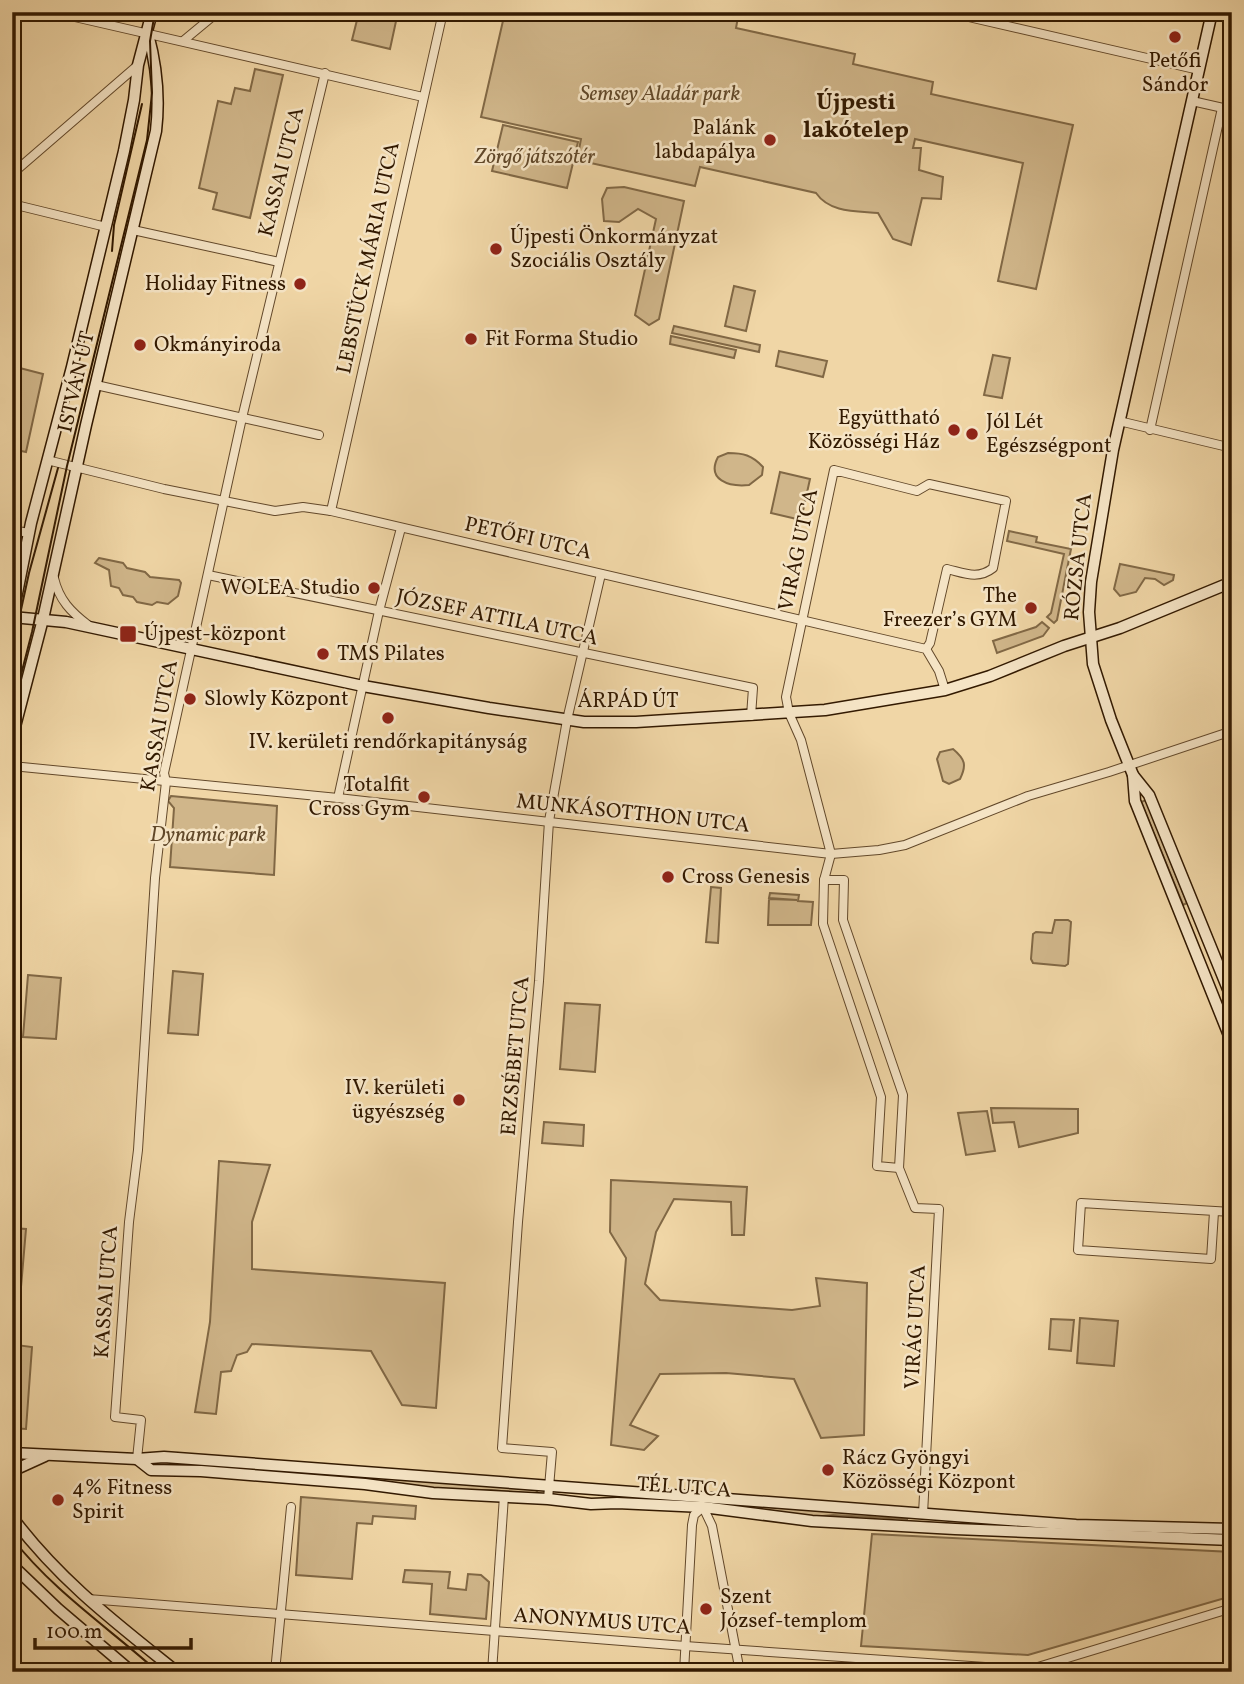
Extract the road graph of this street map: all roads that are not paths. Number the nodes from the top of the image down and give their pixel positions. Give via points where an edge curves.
1 (53, 12) edge
2 (152, 12) edge
3 (218, 12) edge
4 (443, 12) edge
5 (947, 12) edge
6 (1212, 12) edge
7 (148, 34) junction
8 (183, 41) junction
9 (138, 65) junction
10 (1199, 70) junction
11 (325, 73) junction
12 (423, 96) junction
13 (1192, 101) junction
14 (1222, 108) junction
15 (1232, 110) edge
16 (12, 174) edge
17 (12, 204) edge
18 (106, 227) junction
19 (133, 230) junction
20 (279, 262) junction
21 (96, 385) junction
22 (242, 418) junction
23 (1119, 421) junction
24 (1150, 430) junction
25 (318, 435) dead end
26 (1232, 447) edge
27 (47, 460) junction
28 (78, 468) junction
29 (223, 502) junction
30 (331, 511) junction
31 (401, 528) junction
32 (12, 530) edge
33 (29, 533) junction
34 (52, 571) junction
35 (601, 574) junction
36 (208, 575) junction
37 (1232, 582) edge
38 (379, 611) junction
39 (12, 617) edge
40 (43, 619) junction
41 (801, 622) junction
42 (91, 627) junction
43 (1090, 638) junction
44 (192, 648) junction
45 (926, 649) junction
46 (582, 653) junction
47 (363, 686) junction
48 (945, 690) junction
49 (789, 713) junction
50 (751, 716) junction
51 (567, 720) junction
52 (1232, 732) edge
53 (12, 738) edge
54 (12, 766) edge
55 (1131, 770) junction
56 (166, 782) junction
57 (338, 799) junction
58 (549, 821) junction
59 (831, 854) junction
60 (824, 880) junction
61 (1232, 999) edge
62 (1232, 1043) edge
63 (899, 1168) junction
64 (1214, 1212) junction
65 (1232, 1213) edge
66 (14, 1452) edge
67 (48, 1455) junction
68 (137, 1459) junction
69 (12, 1471) edge
70 (550, 1486) junction
71 (504, 1496) junction
72 (548, 1499) junction
73 (704, 1502) junction
74 (291, 1507) dead end
75 (923, 1514) junction
76 (13, 1517) edge
77 (922, 1527) junction
78 (1232, 1529) edge
79 (1232, 1539) edge
80 (12, 1565) edge
81 (88, 1599) junction
82 (1232, 1608) edge
83 (281, 1614) junction
84 (494, 1631) junction
85 (685, 1646) junction
86 (734, 1649) junction
87 (125, 1669) edge
88 (1029, 1671) edge
89 (177, 1672) edge
90 (275, 1672) edge
91 (492, 1672) edge
92 (684, 1672) edge
93 (740, 1672) edge

1 - 7 street
2 - 7 street, ISTVÁN ÚT
3 - 8 street
4 - 12 street, LEBSTÜCK MÁRIA UTCA
5 - 10 street
6 - 10 street, RÓZSA UTCA
7 - 8 street
7 - 9 street, ISTVÁN ÚT
7 - 19 street, ISTVÁN ÚT via 156,59 159,108
8 - 11 street
9 - 16 street
9 - 18 street, ISTVÁN ÚT
10 - 13 street, RÓZSA UTCA
11 - 12 street
11 - 20 street, KASSAI UTCA
12 - 30 street, LEBSTÜCK MÁRIA UTCA
13 - 14 street
13 - 23 street, RÓZSA UTCA
14 - 15 street
14 - 24 street
17 - 18 street
18 - 27 street, ISTVÁN ÚT
19 - 20 street
19 - 21 street, ISTVÁN ÚT
20 - 22 street, KASSAI UTCA
21 - 22 street
21 - 28 street, ISTVÁN ÚT
22 - 25 street
22 - 29 street, KASSAI UTCA
23 - 24 street
23 - 43 street, RÓZSA UTCA via 1091,582
24 - 26 street
27 - 28 street, PETŐFI UTCA
27 - 33 street, ISTVÁN ÚT
28 - 29 street, PETŐFI UTCA
28 - 34 street, ISTVÁN ÚT
29 - 30 street, PETŐFI UTCA via 275,511 303,507
29 - 36 street, KASSAI UTCA
30 - 31 street, PETŐFI UTCA
31 - 35 street, PETŐFI UTCA
31 - 38 street
32 - 33 street
33 - 39 street, ISTVÁN ÚT
34 - 40 street, ISTVÁN ÚT
34 - 42 street via 64,604
35 - 41 street, PETŐFI UTCA
35 - 46 street, ERZSÉBET UTCA
36 - 38 street, JÓZSEF ATTILA UTCA
36 - 44 street, KASSAI UTCA
37 - 43 street, ÁRPÁD ÚT
38 - 46 street, JÓZSEF ATTILA UTCA
38 - 47 street
39 - 40 street, ÁRPÁD ÚT
40 - 42 street, ÁRPÁD ÚT
40 - 53 street, ISTVÁN ÚT
41 - 45 street, PETŐFI UTCA
41 - 45 street, VIRÁG UTCA via 834,470 917,491 929,484 1006,501 993,568 975,576 947,569
41 - 49 street, VIRÁG UTCA via 785,691
42 - 44 street, ÁRPÁD ÚT
43 - 48 street, ÁRPÁD ÚT
43 - 55 street, RÓZSA UTCA via 1093,664
44 - 47 street, ÁRPÁD ÚT
44 - 56 street, KASSAI UTCA via 164,773
45 - 48 street
46 - 50 street, JÓZSEF ATTILA UTCA via 753,688
46 - 51 street, ERZSÉBET UTCA
47 - 51 street, ÁRPÁD ÚT
47 - 57 street
48 - 49 street, ÁRPÁD ÚT
49 - 50 street, ÁRPÁD ÚT
49 - 59 street, VIRÁG UTCA via 801,740
50 - 51 street, ÁRPÁD ÚT
51 - 58 street, ERZSÉBET UTCA
52 - 55 street, MUNKÁSOTTHON UTCA
54 - 56 street, MUNKÁSOTTHON UTCA
55 - 59 street, MUNKÁSOTTHON UTCA via 1028,796 905,845
55 - 61 street, RÓZSA UTCA via 1149,795
55 - 62 street, RÓZSA UTCA via 1135,800
56 - 57 street, MUNKÁSOTTHON UTCA
56 - 68 street, KASSAI UTCA via 115,1418 141,1420
57 - 58 street, MUNKÁSOTTHON UTCA
58 - 59 street, MUNKÁSOTTHON UTCA
58 - 70 street, ERZSÉBET UTCA via 502,1448 552,1452
59 - 60 street, VIRÁG UTCA
60 - 63 street, VIRÁG UTCA via 823,924 881,1097 877,1166
60 - 63 street, VIRÁG UTCA via 844,880 843,920 903,1095
63 - 75 street, VIRÁG UTCA via 915,1208 939,1209
64 - 64 street via 1211,1259 1078,1250 1081,1203
64 - 65 street
66 - 67 street, TÉL UTCA
67 - 68 street, TÉL UTCA
67 - 69 street
68 - 70 street, TÉL UTCA via 164,1457
68 - 71 street, TÉL UTCA via 151,1470
70 - 72 street, ERZSÉBET UTCA
70 - 73 street, TÉL UTCA
71 - 72 street, TÉL UTCA
71 - 84 street
72 - 73 street, TÉL UTCA via 591,1504
73 - 75 street, TÉL UTCA
73 - 77 street, TÉL UTCA via 812,1521
73 - 85 street via 692,1525
73 - 86 street
74 - 83 street
75 - 77 street
75 - 78 street, TÉL UTCA via 1076,1525
76 - 81 street via 55,1570
77 - 79 street, TÉL UTCA
80 - 87 street
81 - 83 street, ANONYMUS UTCA
81 - 89 street
82 - 88 street, ANONYMUS UTCA
83 - 84 street, ANONYMUS UTCA
83 - 90 street
84 - 85 street, ANONYMUS UTCA
84 - 91 street
85 - 86 street, ANONYMUS UTCA
85 - 92 street
86 - 88 street, ANONYMUS UTCA
86 - 93 street

